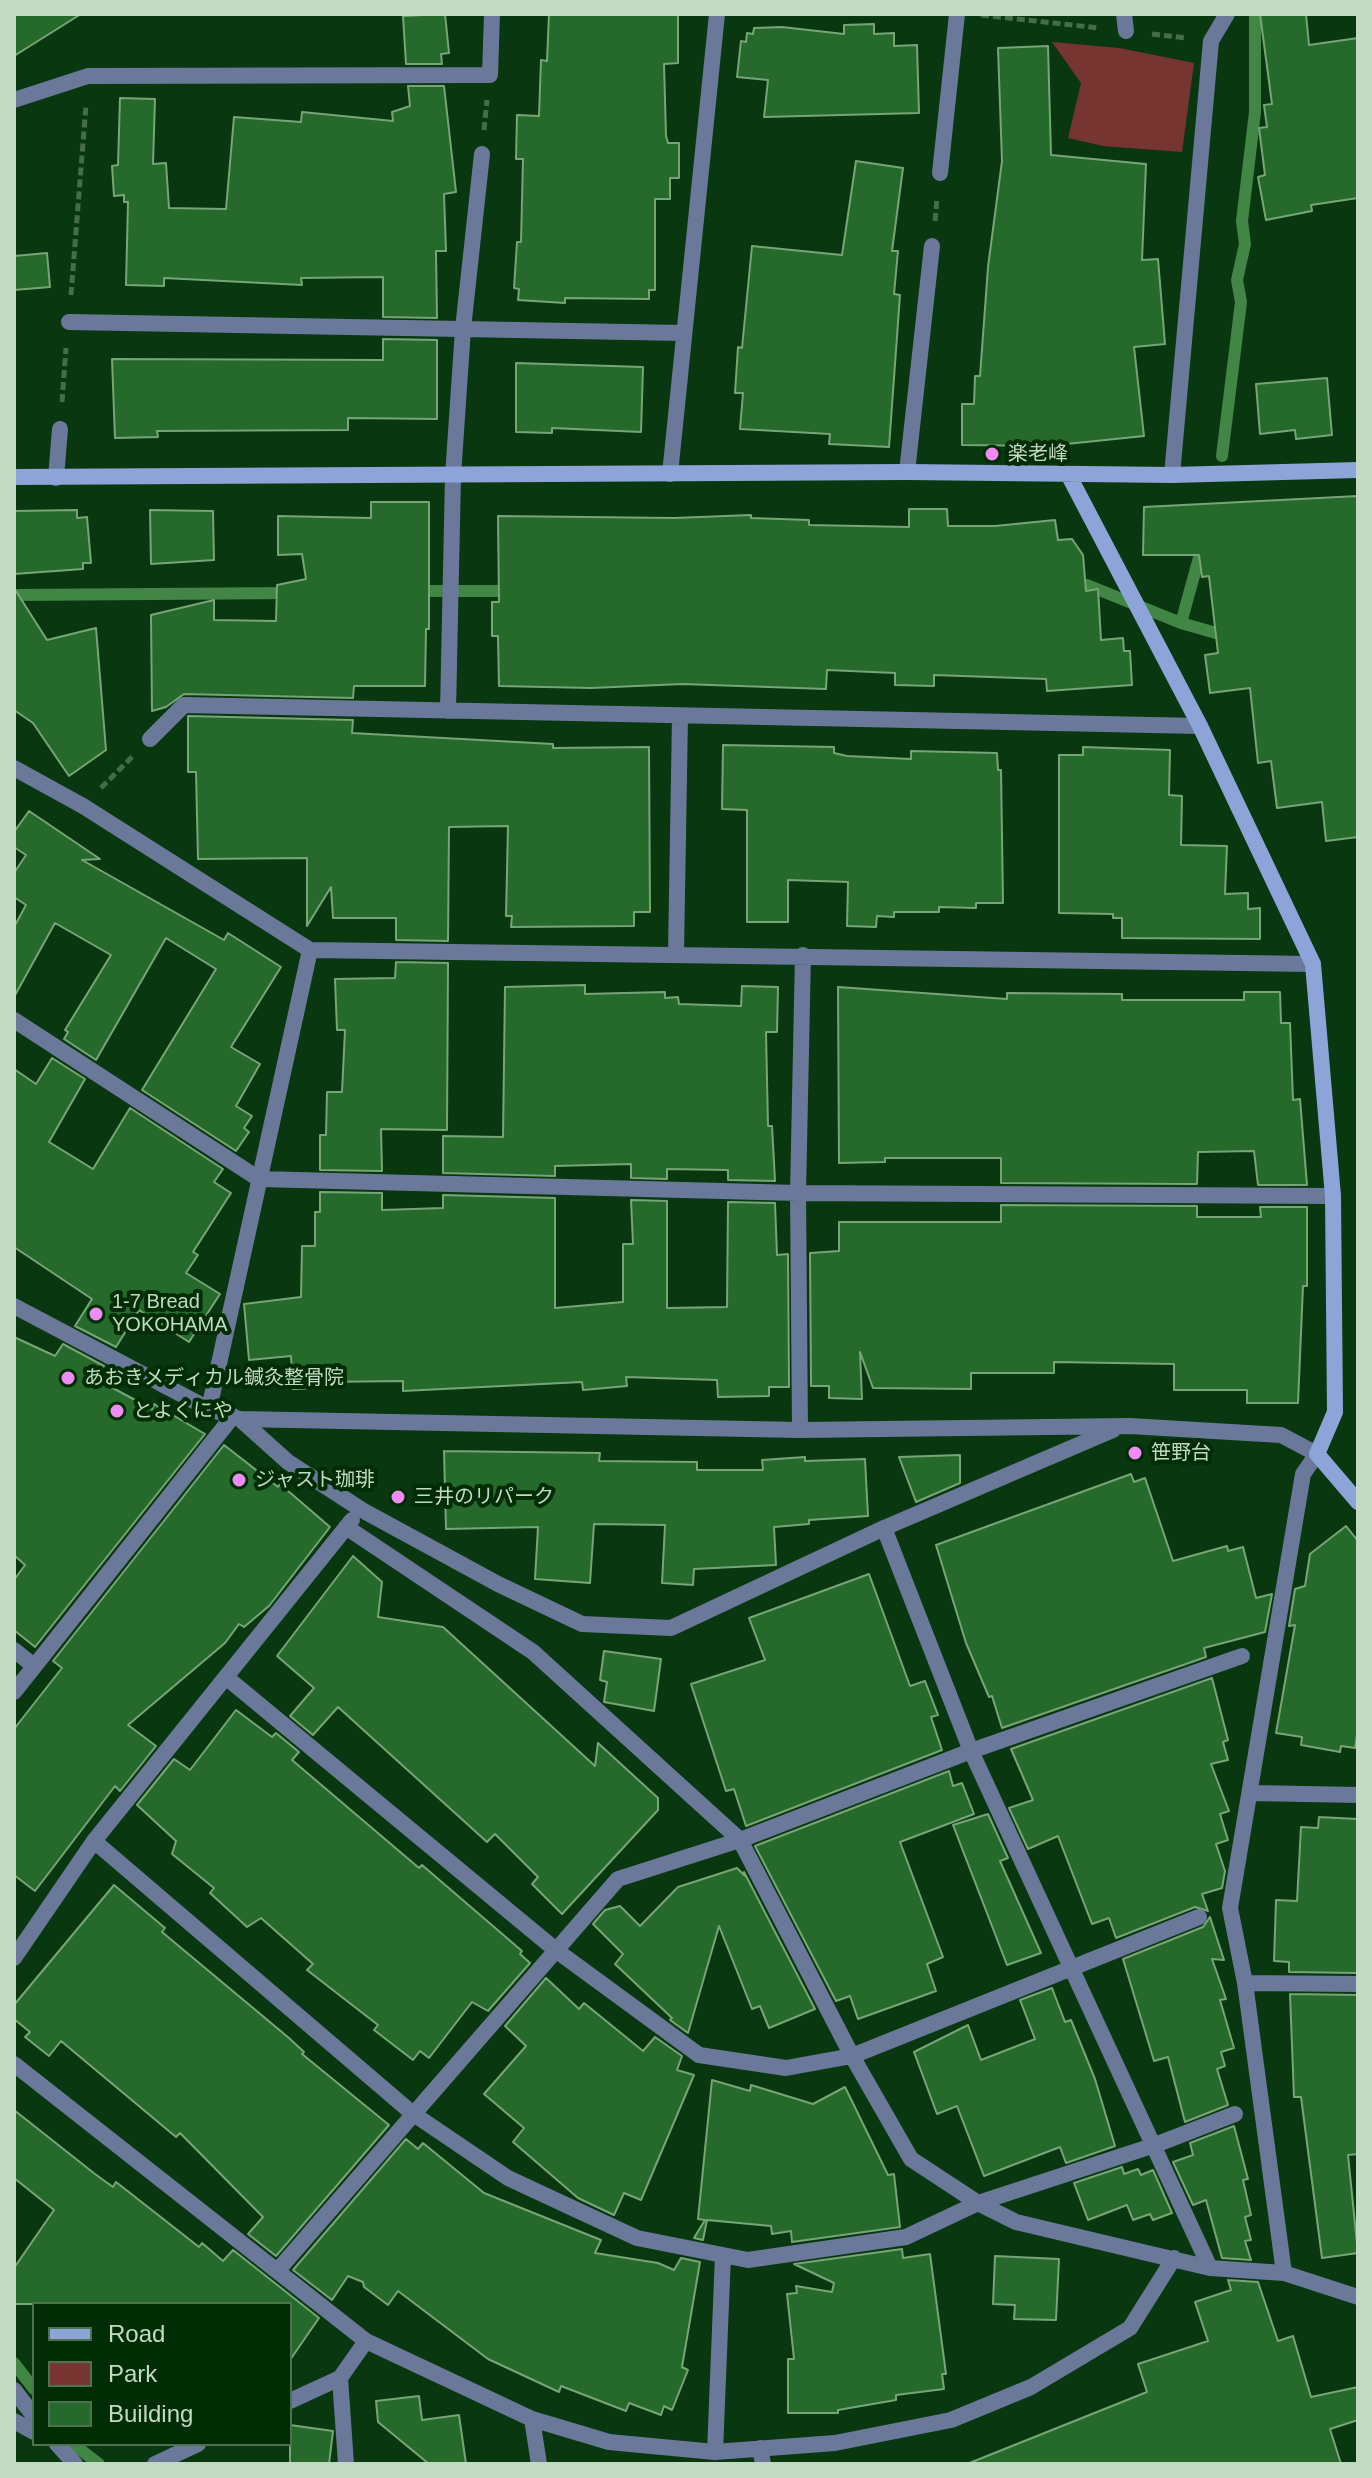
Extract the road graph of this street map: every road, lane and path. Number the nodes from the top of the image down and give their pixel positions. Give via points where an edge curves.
1 (492, 14) edge
2 (717, 14) edge
3 (957, 14) edge
4 (976, 14) edge
5 (1227, 14) edge
6 (1125, 22) edge
7 (1211, 41) junction
8 (490, 75) junction
9 (88, 76) junction
10 (14, 100) edge
11 (482, 154) joint
12 (940, 173) joint
13 (932, 246) joint
14 (69, 322) junction
15 (463, 329) junction
16 (684, 333) junction
17 (60, 429) joint
18 (1358, 470) edge
19 (907, 472) junction
20 (670, 474) junction
21 (1068, 474) junction
22 (1172, 475) junction
23 (453, 476) junction
24 (14, 477) edge
25 (56, 478) junction
26 (448, 711) junction
27 (680, 716) junction
28 (1200, 726) junction
29 (150, 739) joint
30 (14, 768) edge
31 (83, 806) junction
32 (310, 950) junction
33 (676, 953) junction
34 (803, 955) junction
35 (1313, 964) junction
36 (14, 1020) edge
37 (259, 1179) junction
38 (798, 1193) junction
39 (1333, 1196) junction
40 (14, 1306) edge
41 (209, 1409) junction
42 (236, 1418) junction
43 (1122, 1427) junction
44 (800, 1430) junction
45 (1317, 1454) junction
46 (1358, 1502) edge
47 (362, 1510) junction
48 (346, 1527) junction
49 (884, 1528) junction
50 (14, 1650) edge
51 (1242, 1656) dead end
52 (34, 1666) junction
53 (227, 1678) junction
54 (14, 1692) edge
55 (971, 1751) junction
56 (1251, 1793) junction
57 (1358, 1795) edge
58 (740, 1840) junction
59 (94, 1841) junction
60 (1199, 1917) dead end
61 (557, 1951) junction
62 (14, 1958) edge
63 (1072, 1967) junction
64 (1245, 1983) junction
65 (1358, 1984) edge
66 (852, 2056) junction
67 (14, 2064) edge
68 (412, 2113) junction
69 (1235, 2114) dead end
70 (1155, 2145) junction
71 (978, 2203) junction
72 (723, 2255) junction
73 (1174, 2258) junction
74 (1210, 2268) junction
75 (278, 2270) junction
76 (1284, 2273) junction
77 (1358, 2297) edge
78 (366, 2341) junction
79 (340, 2378) junction
80 (14, 2390) edge
81 (292, 2400) edge
82 (32, 2413) edge
83 (532, 2419) junction
84 (14, 2421) edge
85 (32, 2431) edge
86 (59, 2446) edge
87 (194, 2446) edge
88 (715, 2452) junction
89 (761, 2456) edge
90 (75, 2464) edge
91 (155, 2464) edge
92 (346, 2464) edge
93 (539, 2464) edge

1 - 8 street
2 - 16 street
3 - 12 street
4 - 6 path
5 - 7 street
6 - 7 path
7 - 22 street
8 - 9 street
8 - 11 path
9 - 10 street
9 - 14 path
11 - 15 street
12 - 13 path
13 - 19 street
14 - 15 street
14 - 17 path
15 - 16 street
15 - 23 street
16 - 20 street
17 - 25 street
18 - 22 street
19 - 20 street
19 - 21 street
20 - 23 street
21 - 22 street
21 - 28 street
23 - 25 street
23 - 26 street
24 - 25 street
26 - 27 street
26 - 29 street via 184,705
27 - 28 street
27 - 33 street
28 - 35 street
29 - 31 path
30 - 31 street
31 - 32 street
32 - 33 street
32 - 37 street
33 - 34 street
34 - 35 street
34 - 38 street
35 - 39 street
36 - 37 street
37 - 38 street
37 - 41 street
38 - 39 street
38 - 44 street
39 - 45 street via 1335,1412
40 - 41 street
41 - 42 street
42 - 44 street
42 - 47 street via 288,1462
42 - 52 street
43 - 44 street
43 - 45 street via 1281,1435
43 - 49 street
45 - 46 street
45 - 56 street via 1303,1474
47 - 48 street
47 - 49 street via 582,1624 671,1628
48 - 53 street
48 - 58 street via 533,1652
49 - 55 street
50 - 52 street
51 - 55 street
52 - 54 street
53 - 59 street
53 - 61 street
55 - 58 street
55 - 63 street
56 - 57 street
56 - 64 street via 1230,1908
58 - 61 street via 618,1879
58 - 66 street
59 - 62 street
59 - 68 street
60 - 63 street
61 - 66 street via 699,2055 786,2068
61 - 68 street
63 - 66 street
63 - 70 street
64 - 65 street
64 - 76 street
66 - 71 street via 911,2159
67 - 75 street
68 - 72 street via 508,2178 637,2238
68 - 75 street
69 - 70 street
70 - 71 street
70 - 74 street
71 - 72 street via 906,2237 748,2260
71 - 73 street via 1016,2222
72 - 88 street
73 - 74 street
73 - 89 street via 1130,2328 1031,2387 951,2420
74 - 76 street
75 - 78 street
76 - 77 street
78 - 79 street
78 - 83 street
79 - 81 street
79 - 92 street
80 - 82 street
83 - 88 street via 609,2442
83 - 93 street
84 - 85 street
86 - 90 street
87 - 91 street
88 - 89 street

